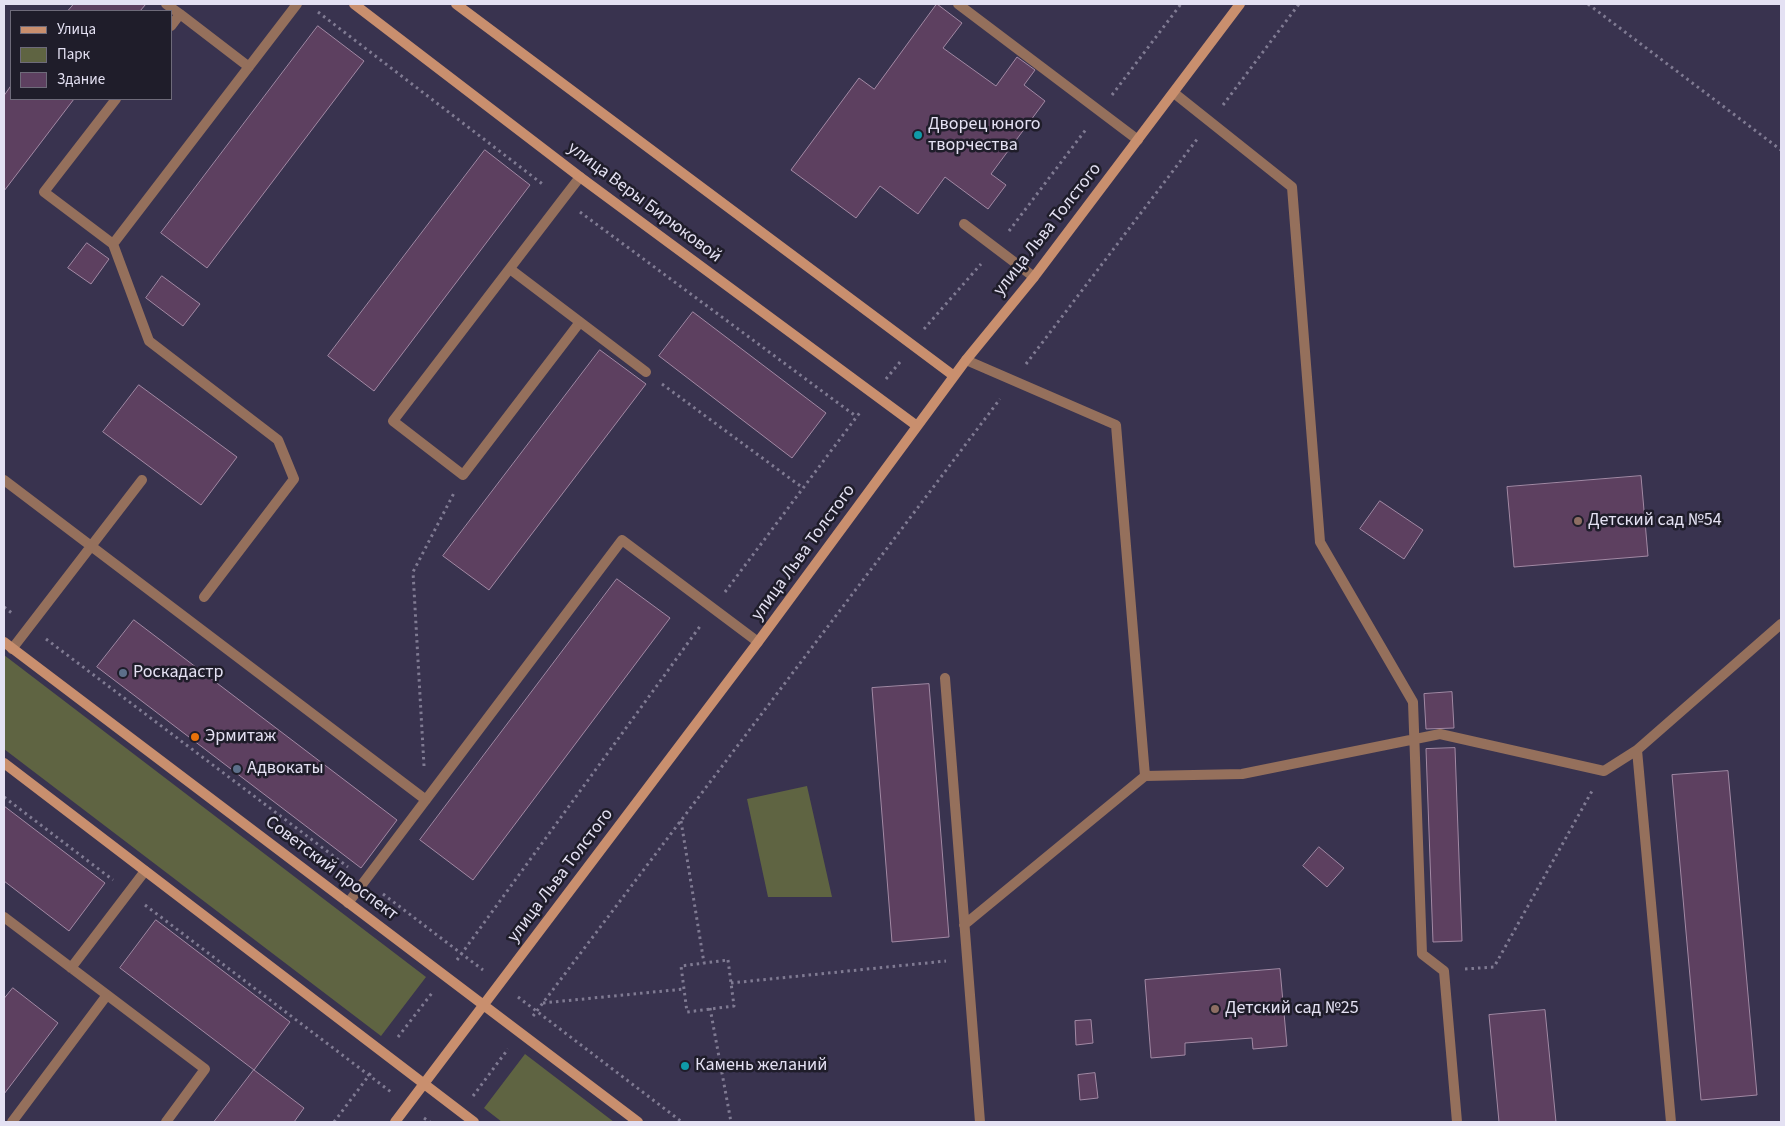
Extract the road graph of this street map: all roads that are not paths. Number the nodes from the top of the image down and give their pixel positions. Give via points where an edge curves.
1 (166, 4) edge
2 (297, 4) edge
3 (354, 4) edge
4 (456, 4) edge
5 (958, 4) edge
6 (1240, 4) edge
7 (180, 14) junction
8 (172, 25) edge
9 (249, 67) junction
10 (1174, 92) junction
11 (115, 100) edge
12 (1138, 140) junction
13 (580, 177) junction
14 (964, 224) dead end
15 (113, 244) junction
16 (510, 269) junction
17 (1034, 277) junction
18 (580, 322) junction
19 (966, 360) junction
20 (646, 372) road end
21 (954, 376) junction
22 (916, 426) junction
23 (4, 480) edge
24 (142, 480) dead end
25 (91, 546) junction
26 (204, 597) dead end
27 (1781, 624) edge
28 (4, 642) edge
29 (758, 642) junction
30 (12, 649) junction
31 (945, 678) dead end
32 (1414, 739) junction
33 (1637, 750) junction
34 (4, 763) edge
35 (1145, 776) junction
36 (426, 800) junction
37 (145, 871) junction
38 (348, 903) junction
39 (4, 917) edge
40 (964, 926) junction
41 (71, 968) junction
42 (107, 995) junction
43 (484, 1005) junction
44 (424, 1084) junction
45 (12, 1122) edge
46 (166, 1122) edge
47 (395, 1122) edge
48 (474, 1122) edge
49 (638, 1122) edge
50 (980, 1122) edge
51 (1457, 1122) edge
52 (1671, 1122) edge

1 - 7 lane
2 - 9 lane
3 - 13 street, улица Веры Бирюковой
4 - 21 street
5 - 12 lane
6 - 10 street, улица Льва Толстого
7 - 8 lane
7 - 9 lane
9 - 15 lane
10 - 12 street, улица Льва Толстого
10 - 32 lane via 1292,187 1320,542 1413,702
11 - 15 lane via 44,192
12 - 17 street, улица Льва Толстого
13 - 16 lane
13 - 22 street, улица Веры Бирюковой
14 - 17 lane
15 - 26 lane via 149,341 278,440 294,479
16 - 18 lane
16 - 18 lane via 394,421 463,475
17 - 19 street, улица Льва Толстого
18 - 20 lane
19 - 21 street, улица Льва Толстого
19 - 35 lane via 1116,425
21 - 22 street, улица Льва Толстого
22 - 29 street, улица Льва Толстого
23 - 25 lane
24 - 25 lane
25 - 30 lane
25 - 36 lane
27 - 33 lane
28 - 30 street, Советский проспект
29 - 36 lane via 622,540
29 - 43 street, улица Льва Толстого
30 - 38 street, Советский проспект
31 - 40 lane
32 - 33 lane via 1440,734 1604,771
32 - 35 lane via 1242,774
32 - 51 lane via 1422,954 1444,971
33 - 52 lane
34 - 37 street
35 - 40 lane
36 - 38 lane
37 - 41 lane
37 - 44 street
38 - 43 street, Советский проспект
39 - 41 lane
40 - 50 lane
41 - 42 lane
42 - 45 lane
42 - 46 lane via 206,1069
43 - 44 street, улица Льва Толстого
43 - 49 street, Советский проспект
44 - 47 street, улица Льва Толстого
44 - 48 street

